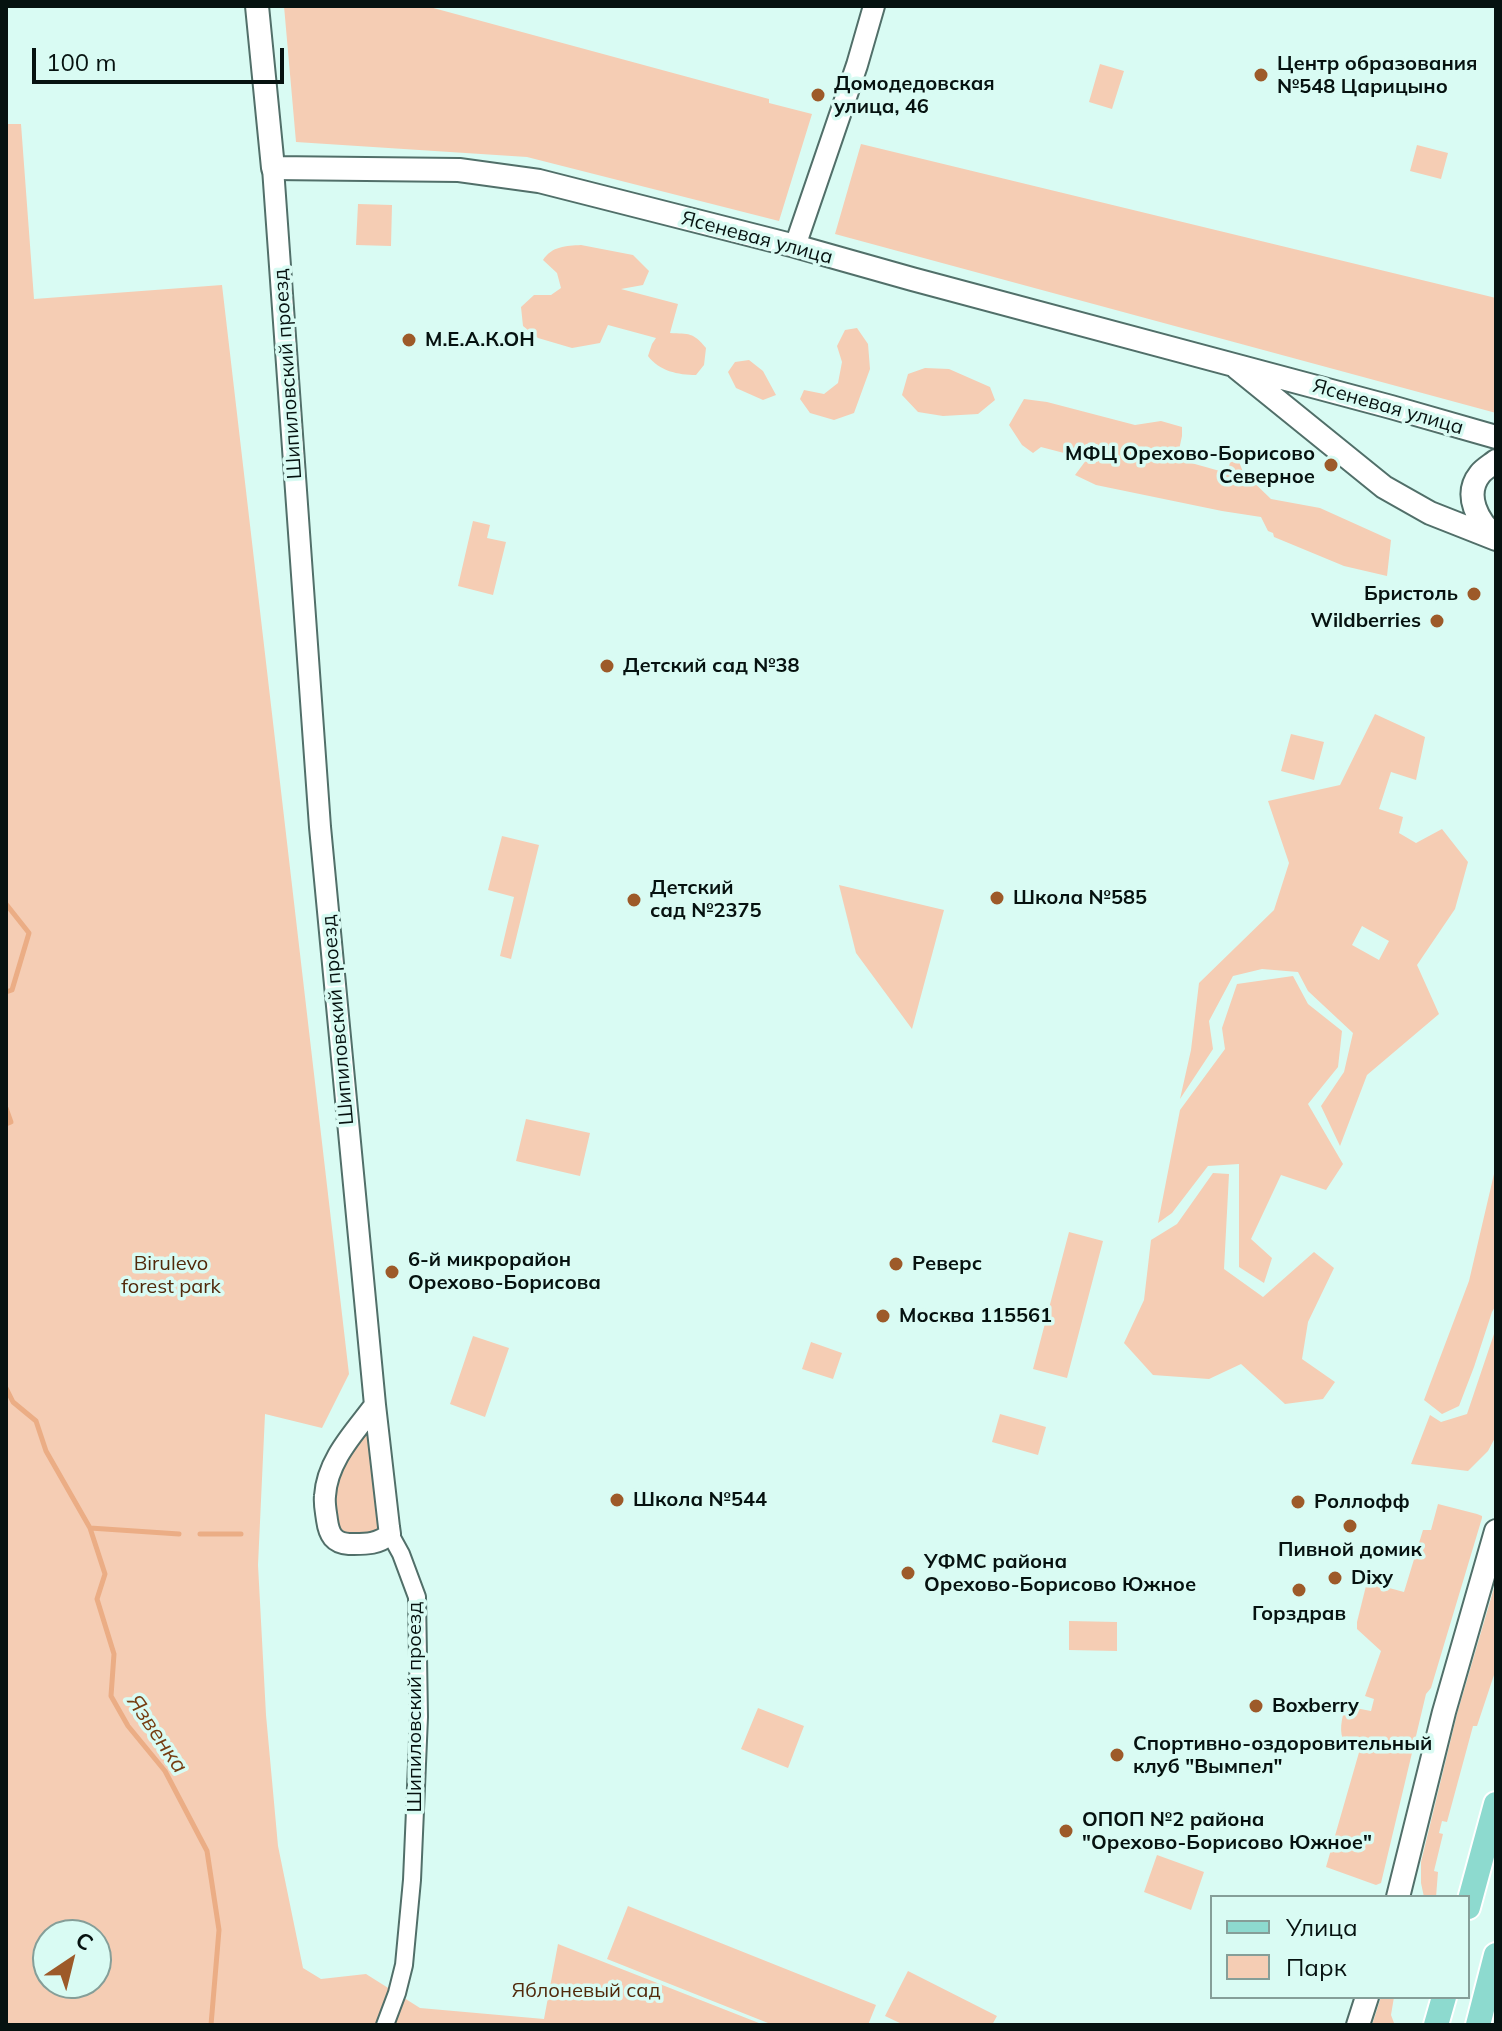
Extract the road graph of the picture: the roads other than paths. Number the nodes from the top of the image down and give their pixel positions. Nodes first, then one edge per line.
1 (257, 6) edge
2 (874, 6) edge
3 (273, 168) junction
4 (795, 246) junction
5 (1233, 365) junction
6 (1496, 437) edge
7 (1496, 461) edge
8 (1496, 538) edge
9 (375, 1405) junction
10 (1496, 1531) edge
11 (390, 1534) junction
12 (1496, 1804) edge
13 (1410, 1851) junction
14 (1399, 1895) edge
15 (1414, 1895) edge
16 (1470, 1900) edge
17 (1496, 1955) edge
18 (1366, 1999) edge
19 (385, 2025) edge
20 (1358, 2025) edge
21 (1478, 2025) edge

1 - 3 main road, Шипиловский проезд
2 - 4 street
3 - 4 main road, Ясеневая улица
3 - 9 street, Шипиловский проезд
4 - 5 main road, Ясеневая улица
5 - 6 main road, Ясеневая улица
5 - 8 main road, Ясеневая улица
7 - 8 main road
9 - 11 street, Шипиловский проезд
9 - 11 street
10 - 13 main road
11 - 19 street, Шипиловский проезд
12 - 16 main road
13 - 14 main road
13 - 15 main road
17 - 21 main road
18 - 20 main road

